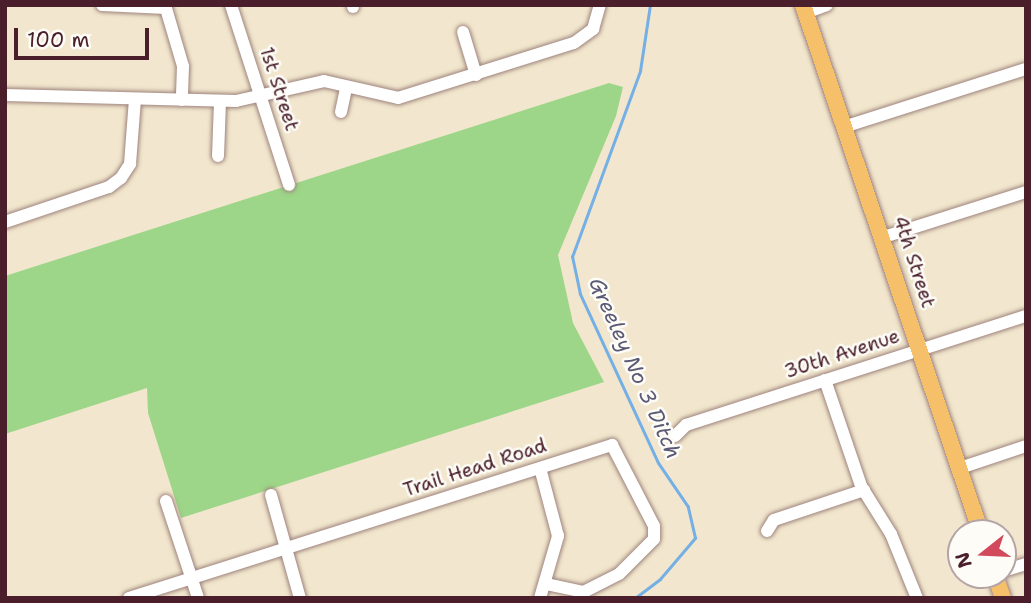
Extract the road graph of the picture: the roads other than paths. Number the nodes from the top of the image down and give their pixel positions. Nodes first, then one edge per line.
1 (102, 5) edge
2 (232, 5) edge
3 (600, 5) edge
4 (827, 5) edge
5 (166, 7) edge
6 (804, 9) edge
7 (463, 32) dead end
8 (1026, 69) edge
9 (476, 75) junction
10 (346, 88) junction
11 (5, 94) edge
12 (261, 96) junction
13 (135, 99) junction
14 (182, 100) junction
15 (220, 101) junction
16 (341, 112) dead end
17 (847, 127) junction
18 (218, 156) dead end
19 (289, 185) dead end
20 (1026, 192) edge
21 (5, 222) edge
22 (884, 237) junction
23 (1026, 316) edge
24 (921, 349) junction
25 (825, 380) junction
26 (675, 436) dead end
27 (1026, 446) edge
28 (540, 468) junction
29 (960, 468) junction
30 (864, 490) junction
31 (271, 495) dead end
32 (166, 501) dead end
33 (976, 519) edge
34 (767, 531) dead end
35 (284, 549) junction
36 (192, 578) junction
37 (547, 584) junction
38 (129, 598) edge
39 (198, 598) edge
40 (300, 598) edge
41 (540, 598) edge
42 (917, 598) edge

1 - 5 street
2 - 12 street, 1st Street
3 - 9 street
4 - 6 street
5 - 14 street
6 - 17 main road, 4th Street
7 - 9 street
8 - 17 street
9 - 10 street
10 - 12 street
10 - 16 street
11 - 13 street
12 - 15 street
12 - 19 street, 1st Street
13 - 14 street
13 - 21 street
14 - 15 street
15 - 18 street
17 - 22 main road, 4th Street
20 - 22 street
22 - 24 main road, 4th Street
23 - 24 street, 30th Avenue
24 - 25 street, 30th Avenue
24 - 29 main road, 4th Street
25 - 26 street, 30th Avenue
25 - 30 street
27 - 29 street
28 - 35 street, Trail Head Road
28 - 37 street
28 - 37 street, Trail Head Road
29 - 33 main road, 4th Street
30 - 34 street
30 - 42 street
31 - 35 street
32 - 36 street
35 - 36 street, Trail Head Road
35 - 40 street
36 - 38 street, Trail Head Road
36 - 39 street
37 - 41 street

